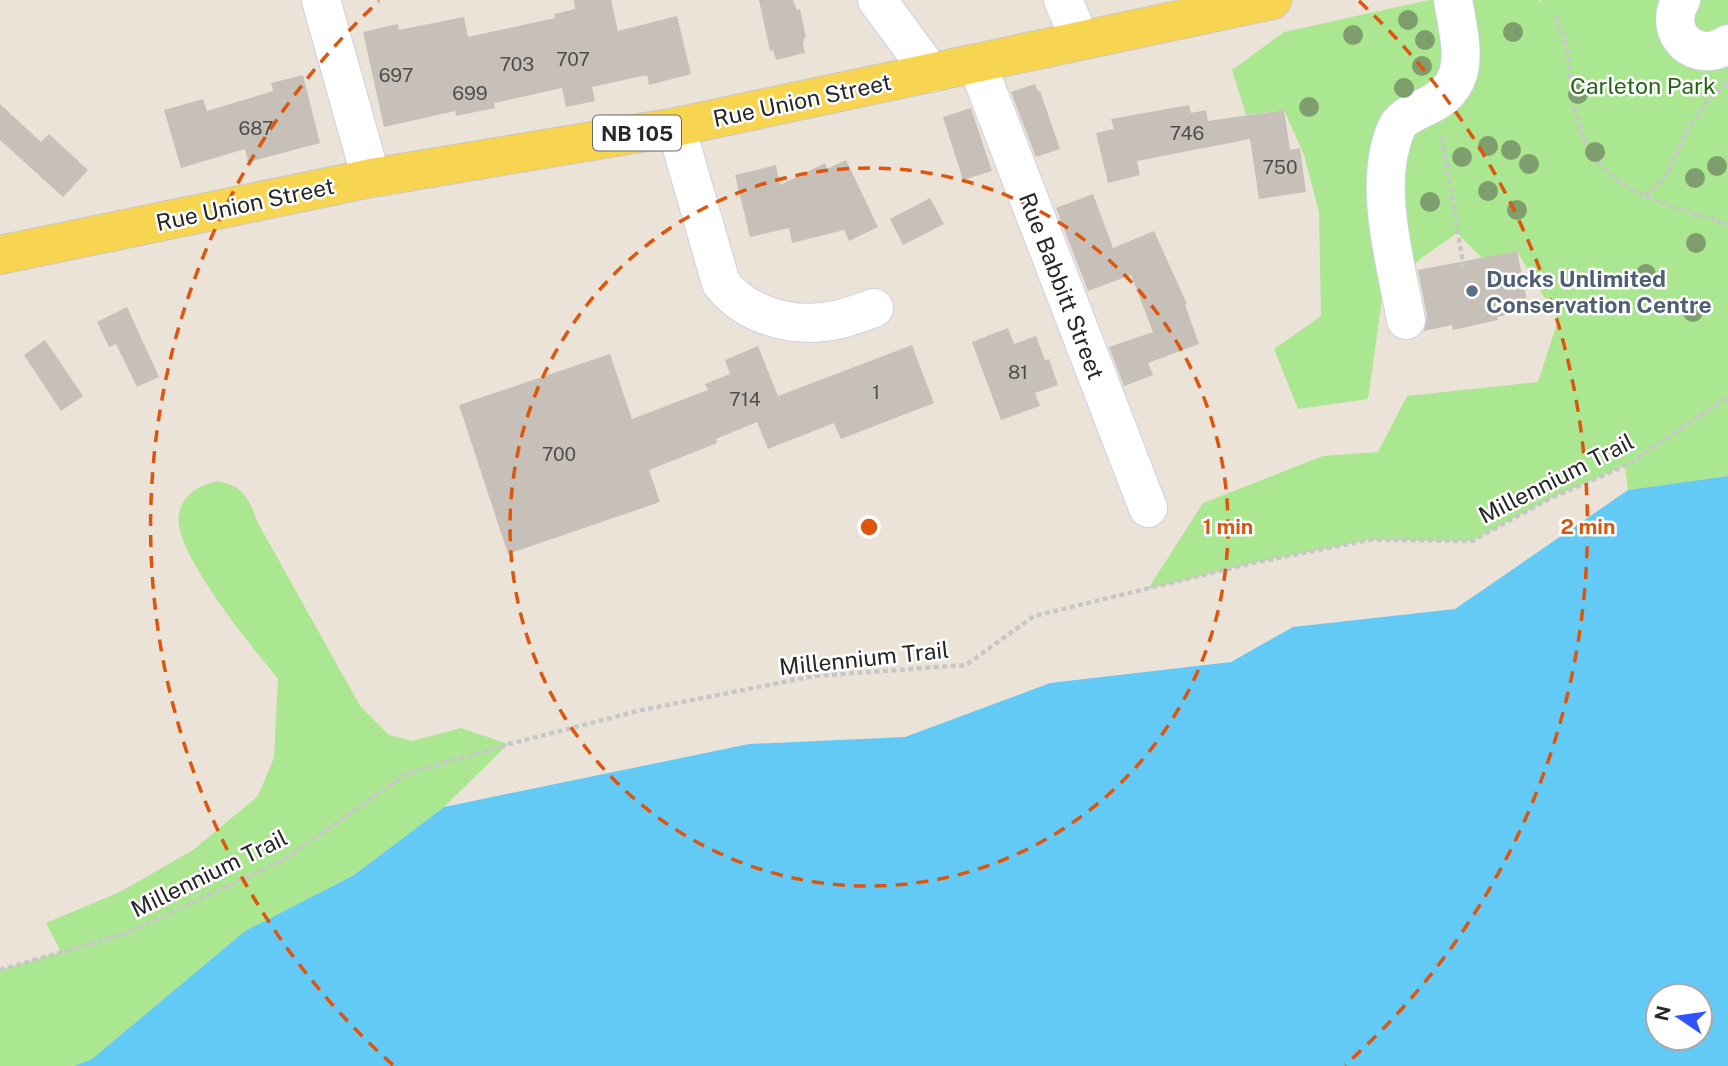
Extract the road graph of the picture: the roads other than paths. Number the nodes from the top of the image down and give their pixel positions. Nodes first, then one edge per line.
1 (321, 0) edge
2 (877, 0) edge
3 (1063, 0) edge
4 (1272, 0) edge
5 (1453, 0) edge
6 (1681, 0) edge
7 (1080, 40) junction
8 (1728, 44) edge
9 (976, 64) junction
10 (931, 73) junction
11 (676, 127) junction
12 (371, 178) junction
13 (0, 255) edge
14 (874, 308) dead end
15 (1406, 320) dead end
16 (1148, 508) dead end

1 - 12 street
2 - 10 street
3 - 7 street
4 - 7 main road, Rue Union Street / NB 105
5 - 15 street
6 - 8 street
7 - 9 main road, Rue Union Street / NB 105
9 - 10 main road, Rue Union Street / NB 105
9 - 16 street, Rue Babbitt Street
10 - 11 main road, Rue Union Street / NB 105
11 - 12 main road, Rue Union Street / NB 105
11 - 14 street
12 - 13 main road, Rue Union Street / NB 105

